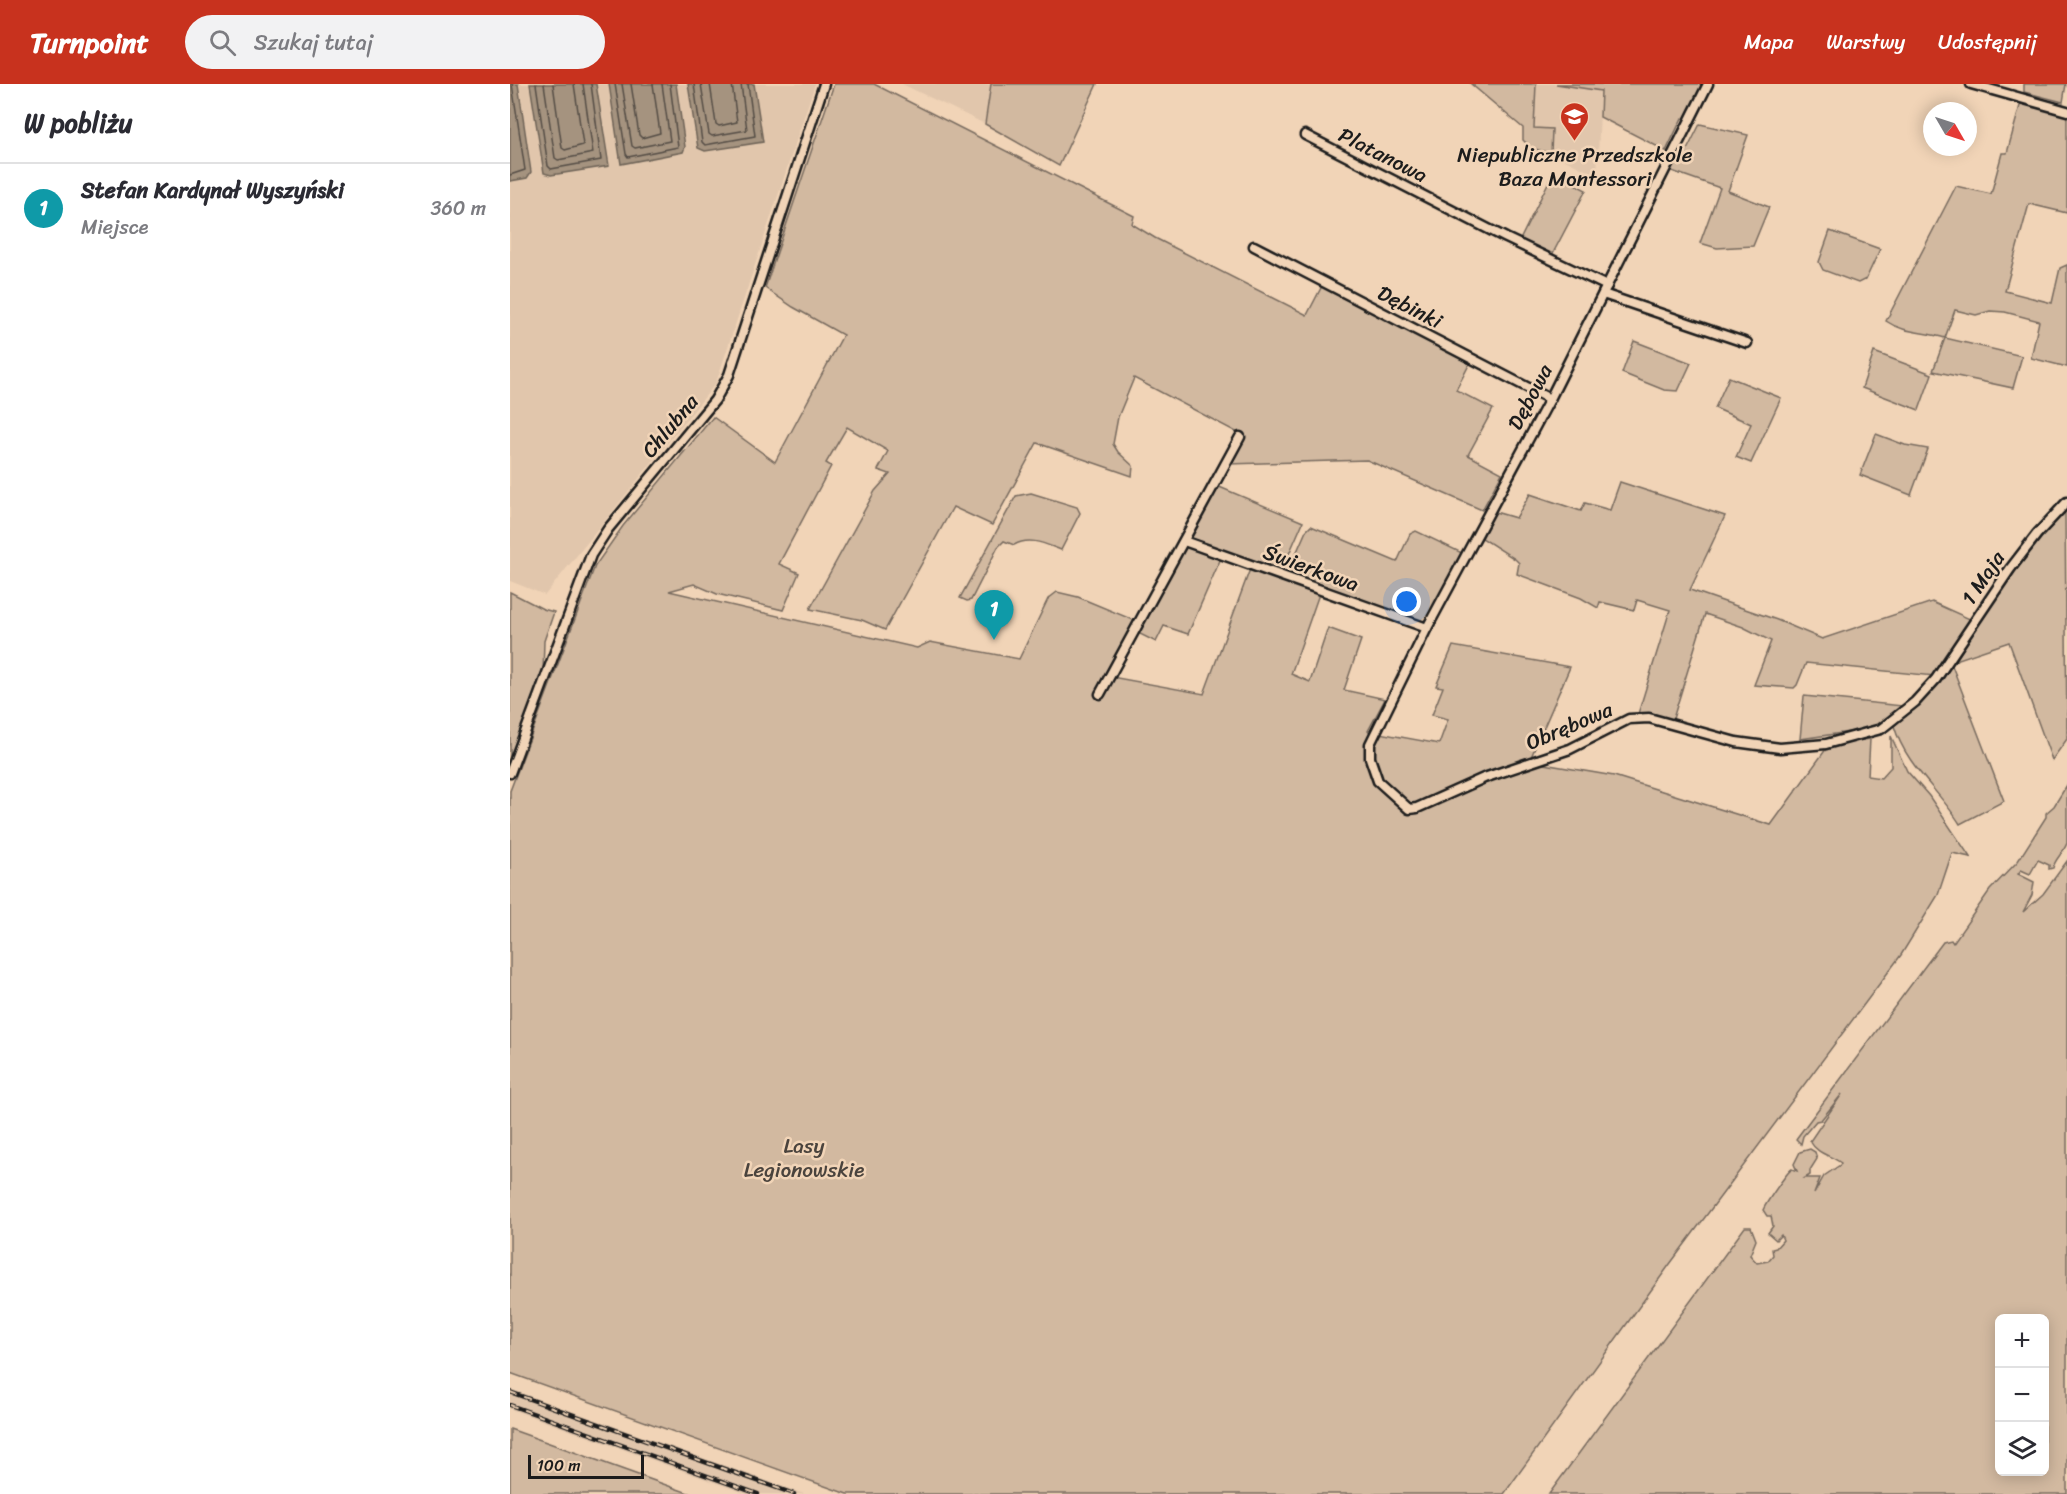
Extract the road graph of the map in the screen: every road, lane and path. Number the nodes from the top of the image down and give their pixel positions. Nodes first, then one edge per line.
1 (824, 84) edge
2 (1708, 84) edge
3 (1971, 84) edge
4 (2067, 111) edge
5 (1305, 135) dead end
6 (1254, 246) dead end
7 (1605, 290) junction
8 (1747, 343) dead end
9 (1550, 399) junction
10 (1240, 437) dead end
11 (2067, 502) edge
12 (1184, 541) junction
13 (1427, 628) junction
14 (1936, 679) joint
15 (1100, 694) dead end
16 (1380, 724) joint
17 (511, 768) edge

1 - 17 street, Chlubna
2 - 7 street, Dębowa
3 - 4 street
5 - 7 street, Platanowa
6 - 9 street, Dębinki
7 - 8 street, Platanowa
7 - 9 street, Dębowa
9 - 13 street, Dębowa
10 - 12 street
11 - 14 street, 1 Maja
12 - 13 street, Świerkowa
12 - 15 street
13 - 16 street, Dębowa
14 - 16 street, Obrębowa

